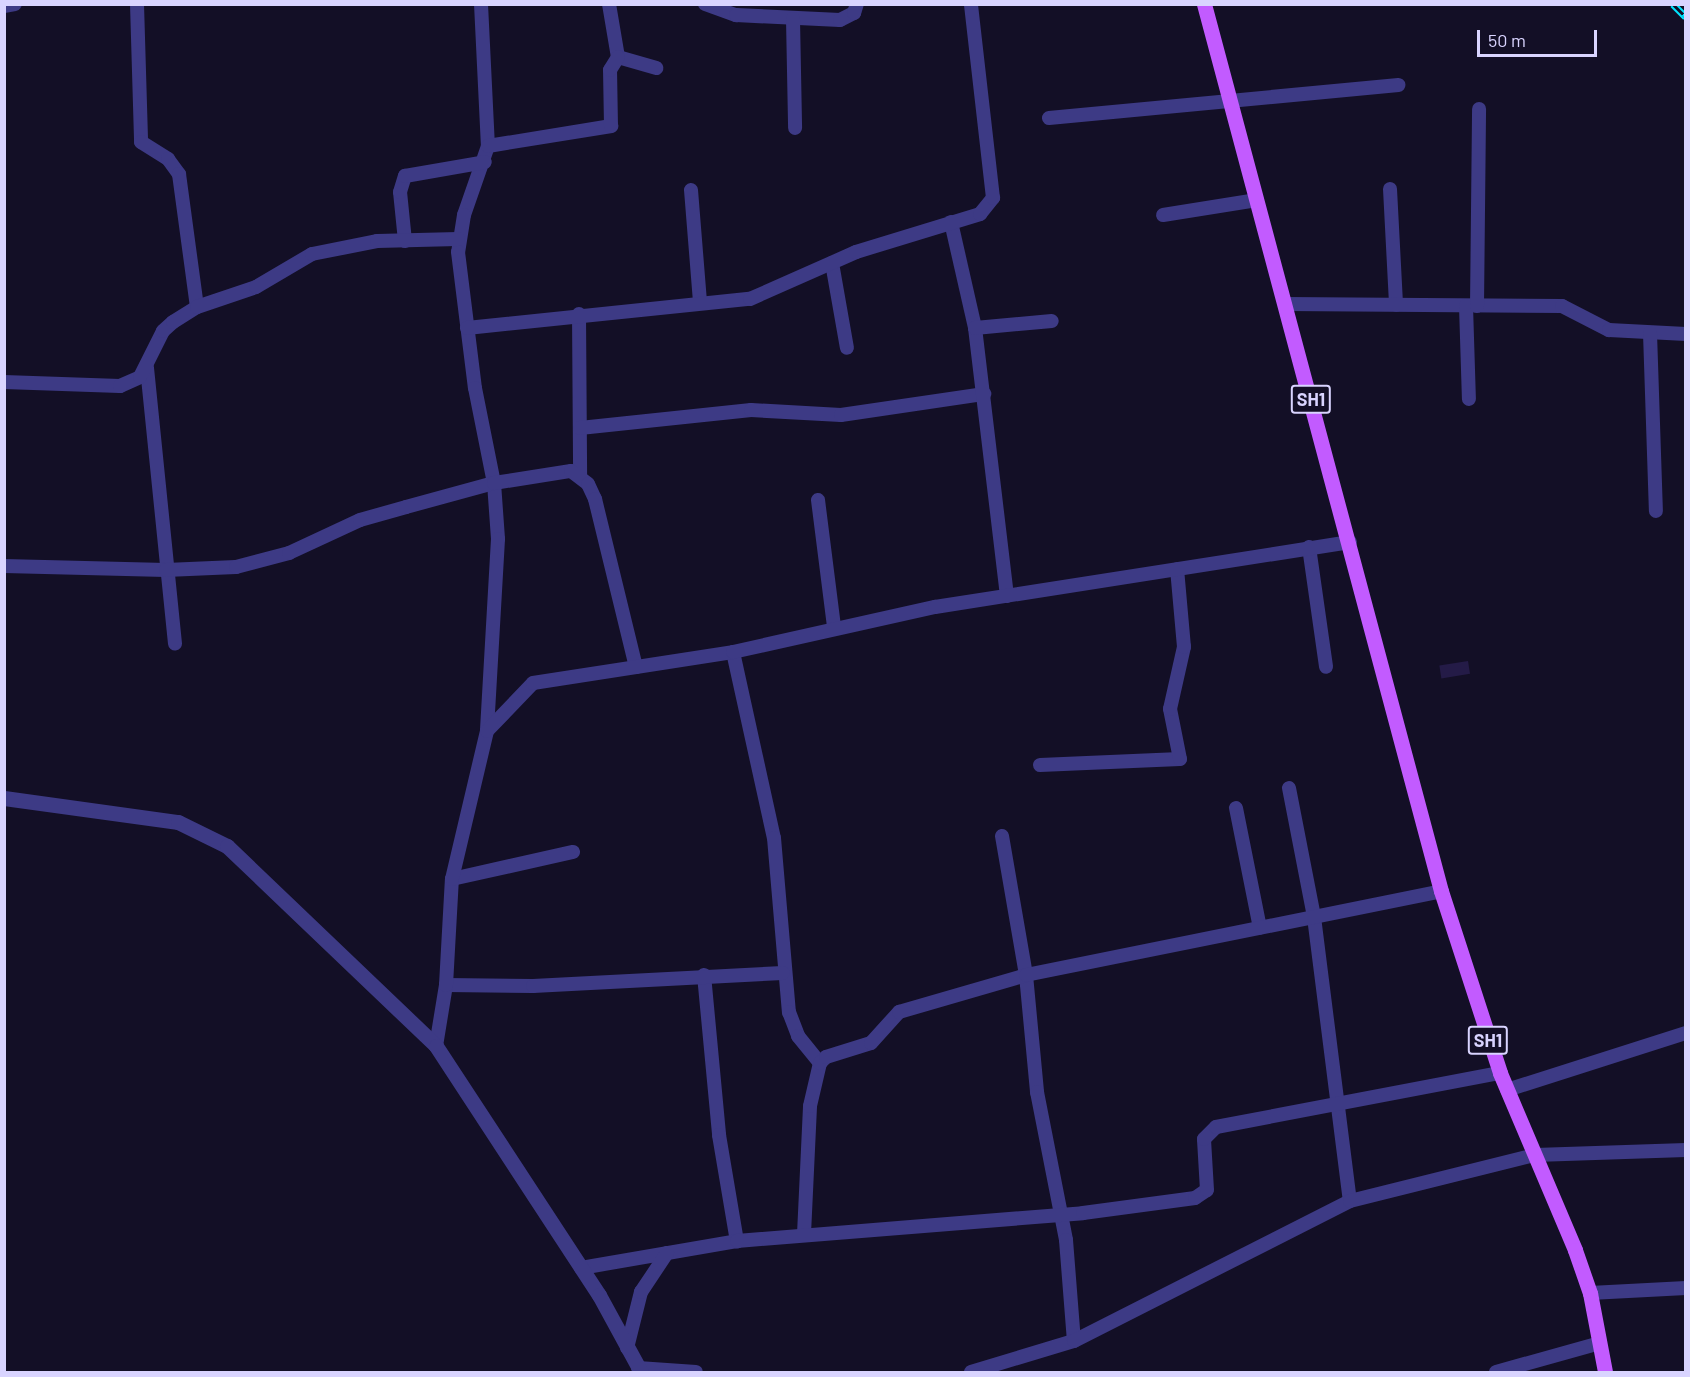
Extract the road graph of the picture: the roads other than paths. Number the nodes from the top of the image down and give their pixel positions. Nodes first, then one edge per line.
1 (15, 4) edge
2 (137, 4) edge
3 (481, 4) edge
4 (609, 4) edge
5 (705, 4) edge
6 (857, 4) edge
7 (971, 4) edge
8 (1204, 4) edge
9 (4, 6) edge
10 (793, 19) junction
11 (618, 57) junction
12 (656, 68) dead end
13 (1398, 85) dead end
14 (1229, 98) junction
15 (1479, 109) dead end
16 (1048, 118) dead end
17 (795, 128) dead end
18 (488, 146) junction
19 (485, 162) junction
20 (691, 189) dead end
21 (1390, 189) dead end
22 (1257, 200) junction
23 (1163, 215) dead end
24 (951, 222) junction
25 (458, 239) junction
26 (405, 241) junction
27 (832, 263) junction
28 (700, 303) junction
29 (1285, 304) junction
30 (1396, 305) junction
31 (1471, 306) junction
32 (197, 307) junction
33 (579, 314) junction
34 (1052, 321) dead end
35 (467, 328) junction
36 (975, 328) junction
37 (1650, 333) junction
38 (1686, 334) edge
39 (847, 348) dead end
40 (147, 368) junction
41 (4, 382) edge
42 (984, 393) junction
43 (1469, 399) dead end
44 (580, 428) junction
45 (580, 475) junction
46 (494, 483) junction
47 (818, 500) dead end
48 (1656, 511) dead end
49 (1350, 543) junction
50 (1309, 547) junction
51 (4, 566) edge
52 (1176, 568) junction
53 (166, 570) junction
54 (1007, 596) junction
55 (834, 627) junction
56 (175, 644) dead end
57 (733, 652) junction
58 (636, 667) junction
59 (1326, 667) dead end
60 (488, 731) junction
61 (1040, 765) dead end
62 (1289, 788) dead end
63 (4, 798) edge
64 (1236, 807) dead end
65 (1002, 836) dead end
66 (573, 852) dead end
67 (453, 879) junction
68 (1441, 891) junction
69 (1314, 917) junction
70 (1260, 928) junction
71 (783, 974) junction
72 (704, 975) junction
73 (1026, 975) junction
74 (446, 985) junction
75 (1686, 1033) edge
76 (436, 1046) junction
77 (820, 1063) junction
78 (1500, 1073) junction
79 (1507, 1090) junction
80 (1336, 1106) junction
81 (1686, 1150) edge
82 (1535, 1155) junction
83 (1350, 1201) junction
84 (1061, 1214) junction
85 (804, 1234) junction
86 (737, 1241) junction
87 (667, 1253) junction
88 (581, 1268) junction
89 (1686, 1288) edge
90 (1590, 1293) junction
91 (1074, 1341) junction
92 (1600, 1343) junction
93 (627, 1348) junction
94 (640, 1370) edge
95 (696, 1372) edge
96 (970, 1372) edge
97 (1496, 1372) edge
98 (1605, 1372) edge

1 - 9 street
2 - 32 street
3 - 18 street
4 - 11 street
5 - 10 street
6 - 10 street
7 - 24 street
8 - 14 main road, SH1
10 - 17 street
11 - 12 street
11 - 18 street
13 - 14 street
14 - 16 street
14 - 22 main road, SH1
15 - 31 street
18 - 19 street
19 - 25 street
19 - 26 street
20 - 28 street
21 - 30 street
22 - 23 street
22 - 29 main road, SH1
24 - 27 street
24 - 36 street
25 - 26 street
25 - 35 street
26 - 32 street
27 - 28 street
27 - 39 street
28 - 33 street
29 - 30 street
29 - 49 main road, SH1
30 - 31 street
31 - 37 street
31 - 43 street
32 - 40 street
33 - 35 street
33 - 44 street
34 - 36 street
35 - 46 street
36 - 42 street
37 - 38 street
37 - 48 street
40 - 41 street
40 - 53 street
42 - 44 street
42 - 54 street
44 - 45 street
45 - 46 street
45 - 58 street
46 - 53 street
46 - 60 street
47 - 55 street
49 - 50 street
49 - 68 main road, SH1
50 - 52 street
50 - 59 street
51 - 53 street
52 - 54 street
52 - 61 street
53 - 56 street
54 - 55 street
55 - 57 street
57 - 58 street
57 - 71 street
58 - 60 street
60 - 67 street
62 - 69 street
63 - 76 street
64 - 70 street
65 - 73 street
66 - 67 street
67 - 74 street
68 - 69 street
68 - 78 main road, SH1
69 - 70 street
69 - 80 street
70 - 73 street
71 - 72 street
71 - 77 street
72 - 74 street
72 - 86 street
73 - 77 street
73 - 84 street
74 - 76 street
75 - 79 street
76 - 88 street
77 - 85 street
78 - 79 main road, SH1
78 - 80 street
79 - 82 main road, SH1
80 - 83 street
80 - 84 street
81 - 82 street
82 - 83 street
82 - 90 main road, SH1
83 - 91 street
84 - 85 street
84 - 91 street
85 - 86 street
86 - 87 street
87 - 88 street
87 - 93 street
88 - 93 street
89 - 90 street
90 - 92 main road, SH1
91 - 96 street
92 - 97 street
92 - 98 main road, SH1
93 - 94 street
94 - 95 street

